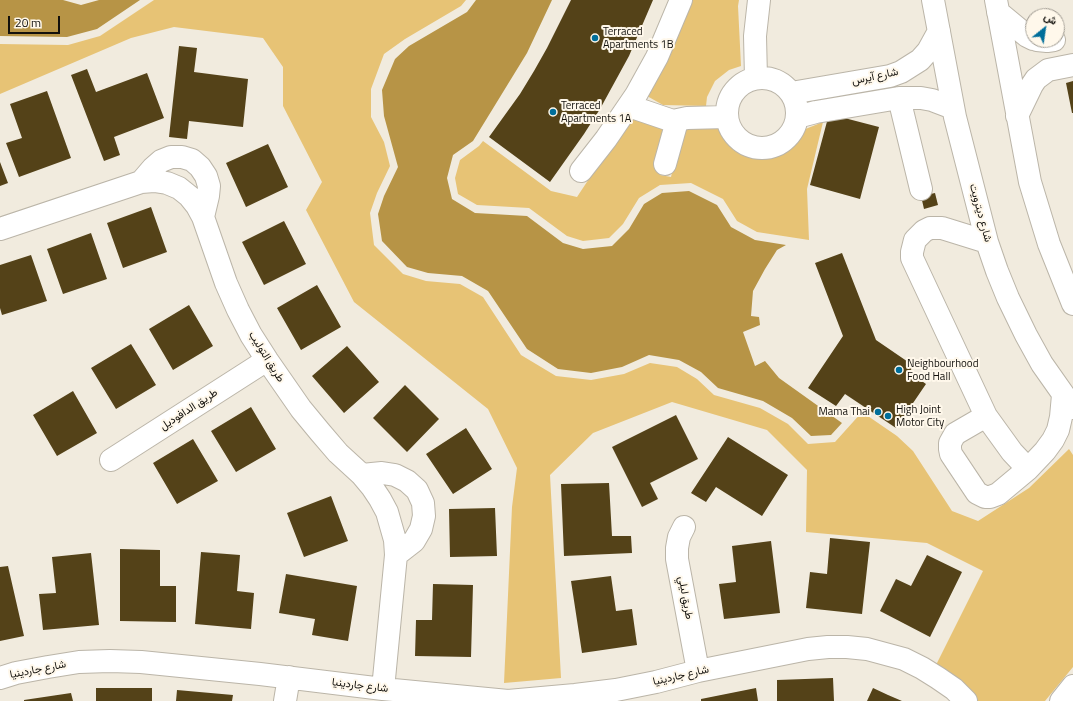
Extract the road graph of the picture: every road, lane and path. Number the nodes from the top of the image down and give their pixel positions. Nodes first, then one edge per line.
1 (681, 0) edge
2 (759, 0) edge
3 (933, 0) edge
4 (997, 6) edge
5 (939, 31) junction
6 (1025, 34) edge
7 (1073, 65) edge
8 (756, 78) junction
9 (791, 93) junction
10 (899, 98) junction
11 (632, 100) junction
12 (953, 108) junction
13 (1017, 116) junction
14 (726, 117) junction
15 (797, 117) junction
16 (682, 120) junction
17 (665, 164) dead end
18 (581, 172) dead end
19 (141, 182) junction
20 (921, 189) dead end
21 (203, 217) junction
22 (0, 230) edge
23 (987, 242) junction
24 (1073, 304) edge
25 (267, 360) junction
26 (1068, 401) edge
27 (986, 416) junction
28 (111, 460) dead end
29 (1028, 469) junction
30 (362, 475) junction
31 (684, 527) dead end
32 (396, 555) junction
33 (698, 671) junction
34 (0, 678) edge
35 (289, 678) junction
36 (1073, 686) edge
37 (383, 689) junction
38 (285, 701) edge
39 (508, 701) edge
40 (966, 701) edge
41 (1061, 701) edge

1 - 11 street
2 - 8 street
3 - 5 street, شارع ديترويت
4 - 6 street
4 - 13 street
5 - 9 street, شارع آيرس
5 - 12 street, شارع ديترويت
7 - 13 street
8 - 9 street
8 - 14 street
9 - 15 street
10 - 12 street
10 - 15 street
10 - 20 street
11 - 16 street
11 - 18 street
12 - 23 street, شارع ديترويت
13 - 24 street
14 - 15 street
14 - 16 street
16 - 17 street
19 - 21 street, طريق التوليب
19 - 21 street, طريق التوليب
19 - 22 street, طريق التوليب
21 - 25 street, طريق التوليب
23 - 26 street, شارع ديترويت
23 - 27 street
25 - 28 street, طريق الدافوديل
25 - 30 street, طريق التوليب
26 - 29 street
27 - 29 street
27 - 29 street
30 - 32 street, طريق التوليب
30 - 32 street
31 - 33 street, طريق ليلي
32 - 37 street, طريق التوليب
33 - 39 street, شارع جاردينيا
33 - 40 street, شارع جاردينيا
34 - 35 street, شارع جاردينيا
35 - 37 street, شارع جاردينيا
35 - 38 street
36 - 41 street
37 - 39 street, شارع جاردينيا

